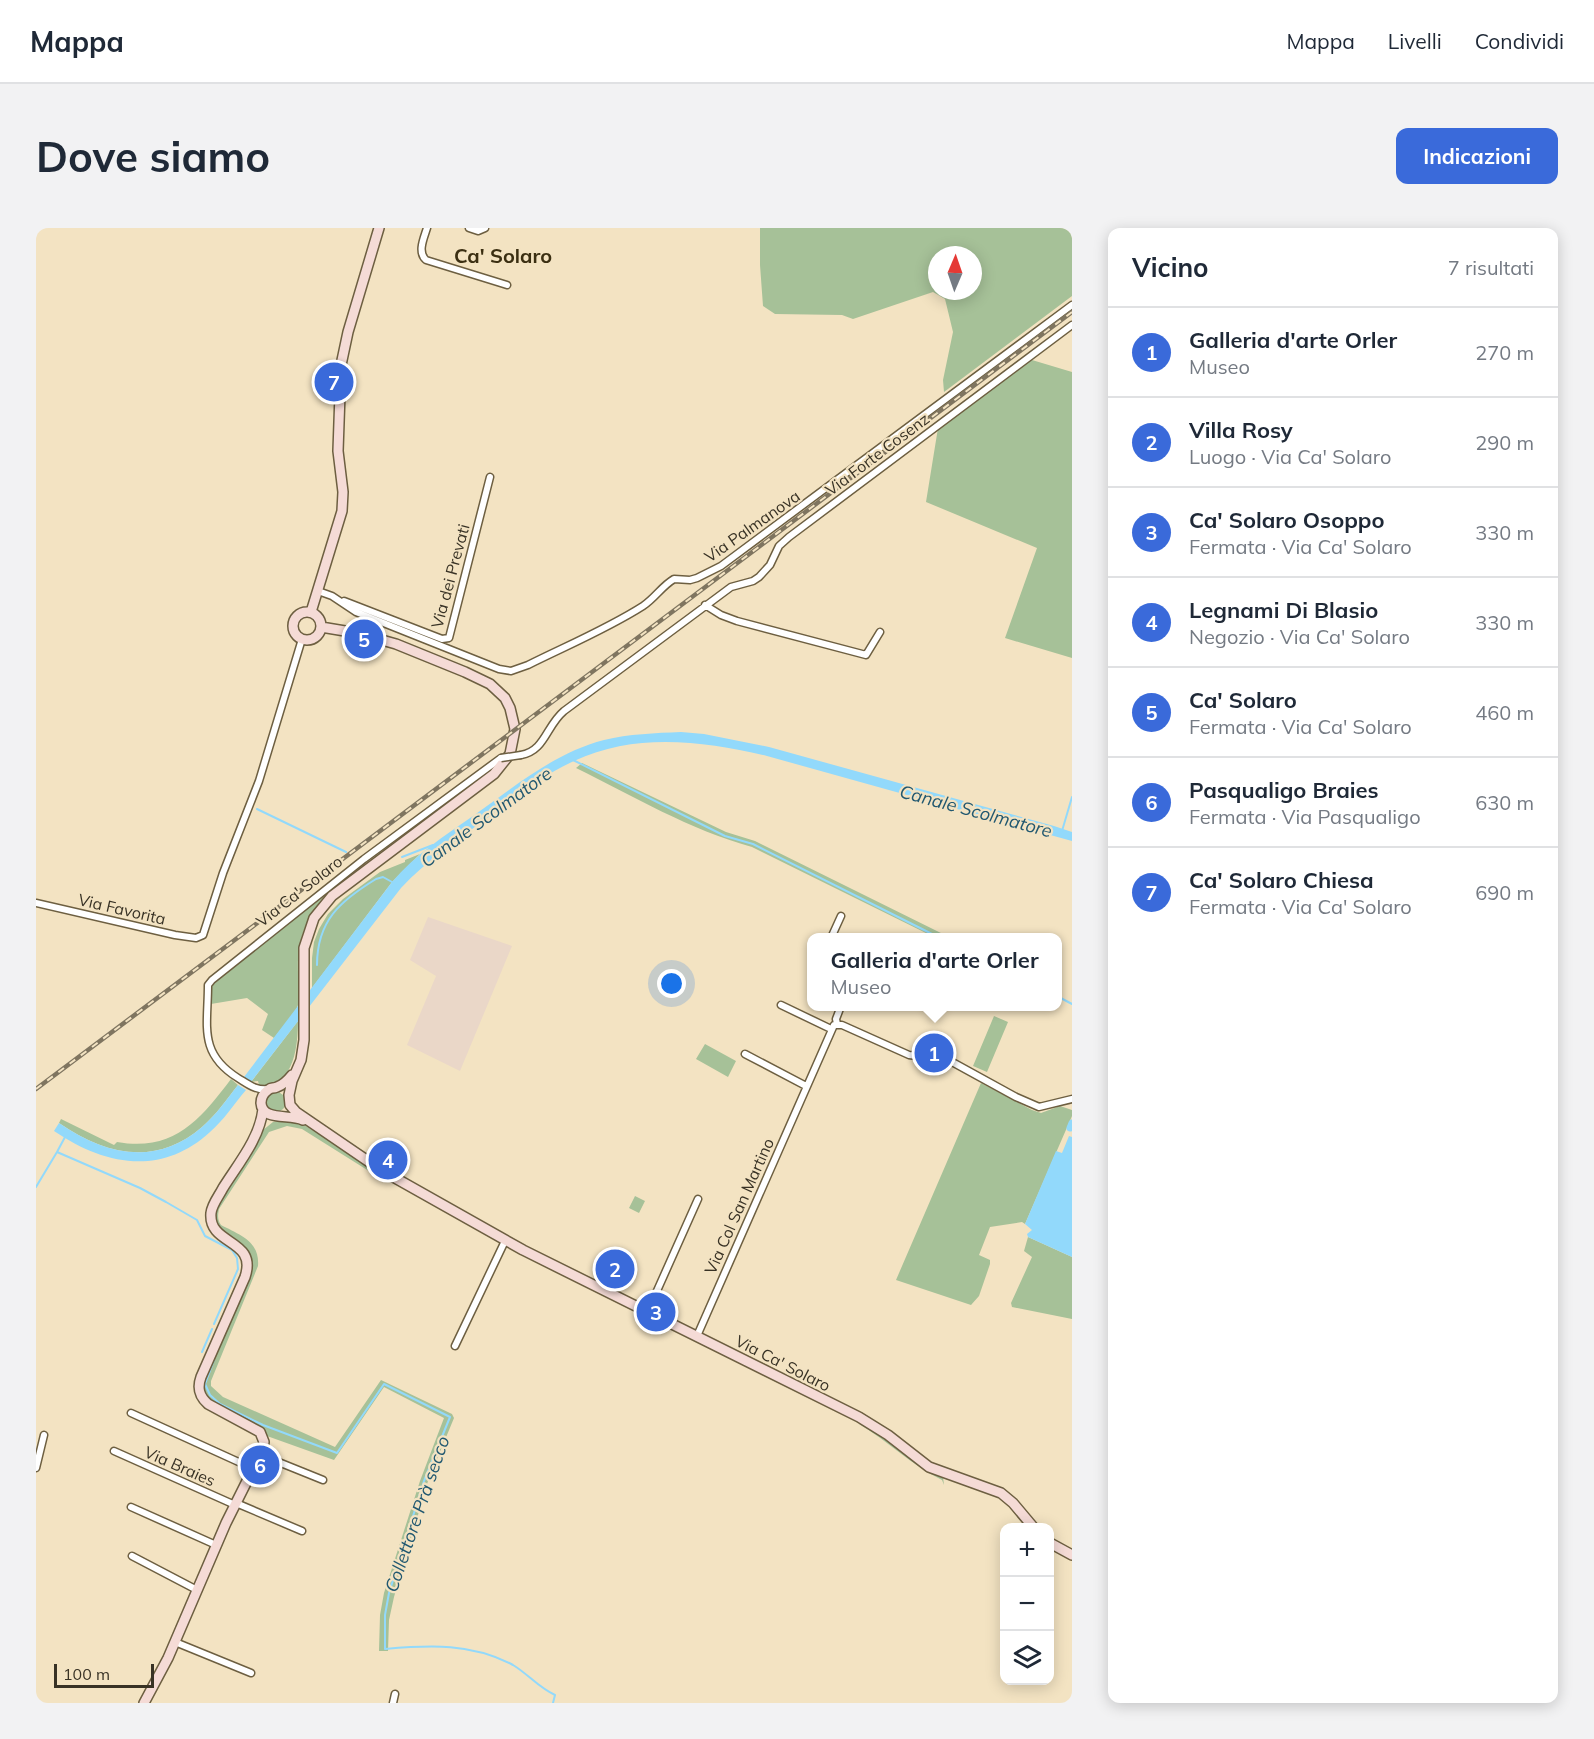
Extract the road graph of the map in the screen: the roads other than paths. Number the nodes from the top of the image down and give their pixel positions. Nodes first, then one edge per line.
1 (379, 228) edge
2 (427, 228) edge
3 (469, 228) edge
4 (486, 228) edge
5 (507, 285) dead end
6 (1072, 305) edge
7 (1072, 325) edge
8 (490, 477) dead end
9 (318, 591) junction
10 (339, 601) junction
11 (705, 606) junction
12 (311, 612) junction
13 (321, 627) junction
14 (879, 632) dead end
15 (302, 639) junction
16 (36, 903) edge
17 (841, 916) dead end
18 (833, 933) edge
19 (780, 1005) dead end
20 (840, 1011) edge
21 (837, 1024) junction
22 (831, 1029) junction
23 (745, 1054) dead end
24 (295, 1072) junction
25 (249, 1085) junction
26 (806, 1086) junction
27 (273, 1088) junction
28 (1072, 1099) edge
29 (289, 1100) junction
30 (262, 1107) junction
31 (278, 1116) junction
32 (308, 1122) junction
33 (258, 1131) junction
34 (698, 1199) dead end
35 (505, 1241) junction
36 (648, 1311) junction
37 (697, 1336) junction
38 (455, 1346) dead end
39 (131, 1413) dead end
40 (44, 1435) dead end
41 (114, 1451) dead end
42 (261, 1455) junction
43 (36, 1468) edge
44 (254, 1469) junction
45 (323, 1480) dead end
46 (236, 1504) junction
47 (131, 1507) dead end
48 (1030, 1523) edge
49 (302, 1532) dead end
50 (216, 1545) junction
51 (1054, 1545) edge
52 (1072, 1555) edge
53 (132, 1556) dead end
54 (197, 1590) junction
55 (175, 1642) junction
56 (251, 1673) dead end
57 (395, 1694) dead end
58 (144, 1703) edge
59 (393, 1703) edge

1 - 9 street
2 - 5 street
3 - 4 street
6 - 10 street, Via Palmanova
7 - 11 street, Via Forte Cosenz
8 - 10 street, Via dei Prevati
9 - 10 street, Via Palmanova
9 - 12 street
11 - 14 street
11 - 25 street, Via Ca' Solaro, bridge
12 - 13 street
12 - 15 street
13 - 15 street
13 - 24 street, Via Ca' Solaro
15 - 16 street, Via Favorita
17 - 18 street
19 - 22 street
20 - 21 street
21 - 22 street, Via Col San Martino
21 - 28 street
22 - 26 street, Via Col San Martino
23 - 26 street
24 - 27 street
24 - 29 street, Via Ca' Solaro
25 - 27 street, Via Ca' Solaro
25 - 30 street, Via Ca' Solaro
26 - 37 street, Via Col San Martino
27 - 29 street, Via Ca' Solaro
27 - 30 street
29 - 31 street, Via Ca' Solaro
29 - 32 street, Via Ca' Solaro
30 - 31 street, Via Ca' Solaro
30 - 33 street
31 - 32 street, Via Ca' Solaro
31 - 33 street
32 - 35 street, Via Ca' Solaro
33 - 42 street
34 - 36 street
35 - 36 street, Via Ca' Solaro
35 - 38 street
36 - 37 street, Via Ca' Solaro
37 - 48 street, Via Ca' Solaro
39 - 44 street
40 - 43 street
41 - 46 street, Via Braies
42 - 44 street
42 - 45 street
44 - 46 street
46 - 49 street, Via Braies
46 - 50 street
47 - 50 street
50 - 54 street
51 - 52 street
53 - 54 street
54 - 55 street
55 - 56 street
55 - 58 street
57 - 59 street

